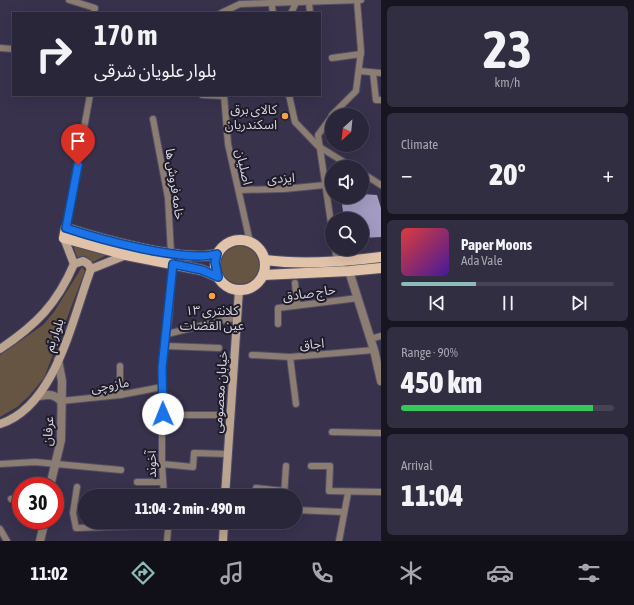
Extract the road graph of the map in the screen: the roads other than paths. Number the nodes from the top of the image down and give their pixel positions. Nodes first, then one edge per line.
1 (69, 0) edge
2 (96, 0) edge
3 (345, 0) edge
4 (357, 0) edge
5 (361, 0) edge
6 (318, 1) edge
7 (271, 2) edge
8 (296, 3) junction
9 (309, 3) junction
10 (94, 10) edge
11 (221, 12) edge
12 (273, 12) edge
13 (292, 12) edge
14 (310, 12) edge
15 (0, 48) edge
16 (12, 49) edge
17 (361, 54) junction
18 (332, 58) dead end
19 (359, 71) junction
20 (373, 72) junction
21 (381, 73) edge
22 (90, 96) edge
23 (224, 96) edge
24 (289, 96) edge
25 (381, 100) edge
26 (339, 108) edge
27 (153, 119) dead end
28 (325, 125) edge
29 (318, 146) junction
30 (341, 160) edge
31 (369, 177) edge
32 (325, 185) joint
33 (381, 185) edge
34 (239, 190) junction
35 (66, 228) junction
36 (64, 238) junction
37 (250, 242) junction
38 (171, 253) junction
39 (217, 254) junction
40 (126, 255) junction
41 (336, 256) edge
42 (381, 257) edge
43 (265, 260) junction
44 (337, 261) junction
45 (74, 264) junction
46 (173, 264) junction
47 (381, 268) edge
48 (91, 269) junction
49 (350, 271) junction
50 (263, 275) junction
51 (218, 277) junction
52 (294, 283) dead end
53 (239, 290) junction
54 (358, 298) junction
55 (297, 305) junction
56 (236, 316) junction
57 (278, 324) dead end
58 (167, 334) junction
59 (381, 336) edge
60 (370, 339) junction
61 (166, 346) junction
62 (219, 348) dead end
63 (0, 349) edge
64 (374, 350) junction
65 (252, 355) dead end
66 (290, 357) junction
67 (58, 360) junction
68 (120, 366) dead end
69 (381, 381) edge
70 (162, 387) junction
71 (120, 395) junction
72 (39, 396) junction
73 (61, 401) junction
74 (296, 404) dead end
75 (163, 414) junction
76 (230, 414) junction
77 (0, 424) edge
78 (332, 432) dead end
79 (381, 433) edge
80 (228, 454) junction
81 (0, 464) edge
82 (56, 464) junction
83 (162, 464) junction
84 (286, 466) dead end
85 (311, 466) dead end
86 (121, 470) dead end
87 (52, 477) edge
88 (137, 482) dead end
89 (162, 482) junction
90 (77, 487) dead end
91 (256, 488) dead end
92 (163, 489) edge
93 (226, 489) edge
94 (262, 489) edge
95 (284, 489) edge
96 (381, 492) edge
97 (348, 493) junction
98 (302, 510) edge
99 (343, 512) junction
100 (78, 528) edge
101 (0, 529) edge
102 (43, 529) edge
103 (168, 529) edge
104 (224, 529) edge
105 (7, 541) edge
106 (40, 541) edge
107 (167, 541) edge
108 (223, 541) edge
109 (339, 541) edge

1 - 10 street
2 - 10 street
3 - 4 street
3 - 6 street
4 - 5 street
4 - 17 street
6 - 9 street
7 - 8 street
7 - 11 street
7 - 12 street
8 - 9 street
8 - 13 street
9 - 14 street
15 - 16 street
17 - 18 street
17 - 19 street
19 - 20 street
19 - 26 street
20 - 21 street
20 - 25 street
22 - 35 street
23 - 34 street, اصلیان
24 - 29 street
27 - 38 street, خامه فروش ها
28 - 29 street
29 - 30 street
29 - 32 street
31 - 33 street
32 - 34 street, ایزدی
34 - 37 street, اصلیان
35 - 36 main road
35 - 38 main road
36 - 40 main road
36 - 45 main road
37 - 39 main road
37 - 43 main road
38 - 39 main road
39 - 51 main road
40 - 46 main road
40 - 48 main road
41 - 44 street
42 - 44 main road
43 - 44 main road
43 - 50 main road
45 - 48 main road
45 - 63 main road, بلوار بَم
46 - 51 main road
46 - 58 street, آخوند
47 - 49 main road
48 - 67 main road, بلوار بَم
49 - 50 main road
49 - 54 street
50 - 53 main road
51 - 53 main road
52 - 55 street
53 - 56 main road, خیابان معصومی
54 - 55 street, حاج صادق
54 - 60 street
55 - 57 street, حاج صادق
56 - 58 street
56 - 76 main road, خیابان معصومی
58 - 61 street, آخوند
59 - 60 street
60 - 64 street
61 - 62 street
61 - 70 street, آخوند
64 - 66 street, اجاق
64 - 69 street
65 - 66 street, اجاق
66 - 74 street
67 - 72 main road, بلوار بَم
67 - 73 street
68 - 71 street
70 - 71 street, مازوچی
70 - 75 street, آخوند
71 - 73 street, مازوچی
72 - 73 street, عرفان
72 - 77 main road, بلوار بَم
73 - 82 street, عرفان
75 - 76 street
75 - 83 street, آخوند
76 - 80 main road, خیابان معصومی
78 - 79 street
80 - 83 street
80 - 93 main road, خیابان معصومی
81 - 82 street
82 - 86 street
82 - 87 street, عرفان
83 - 89 street, آخوند
84 - 95 street
85 - 97 street
88 - 89 street
89 - 92 street, آخوند
90 - 100 street
91 - 94 street
96 - 97 street
97 - 99 street
98 - 99 street
99 - 109 street
101 - 105 street
102 - 106 street
103 - 107 street
104 - 108 main road

